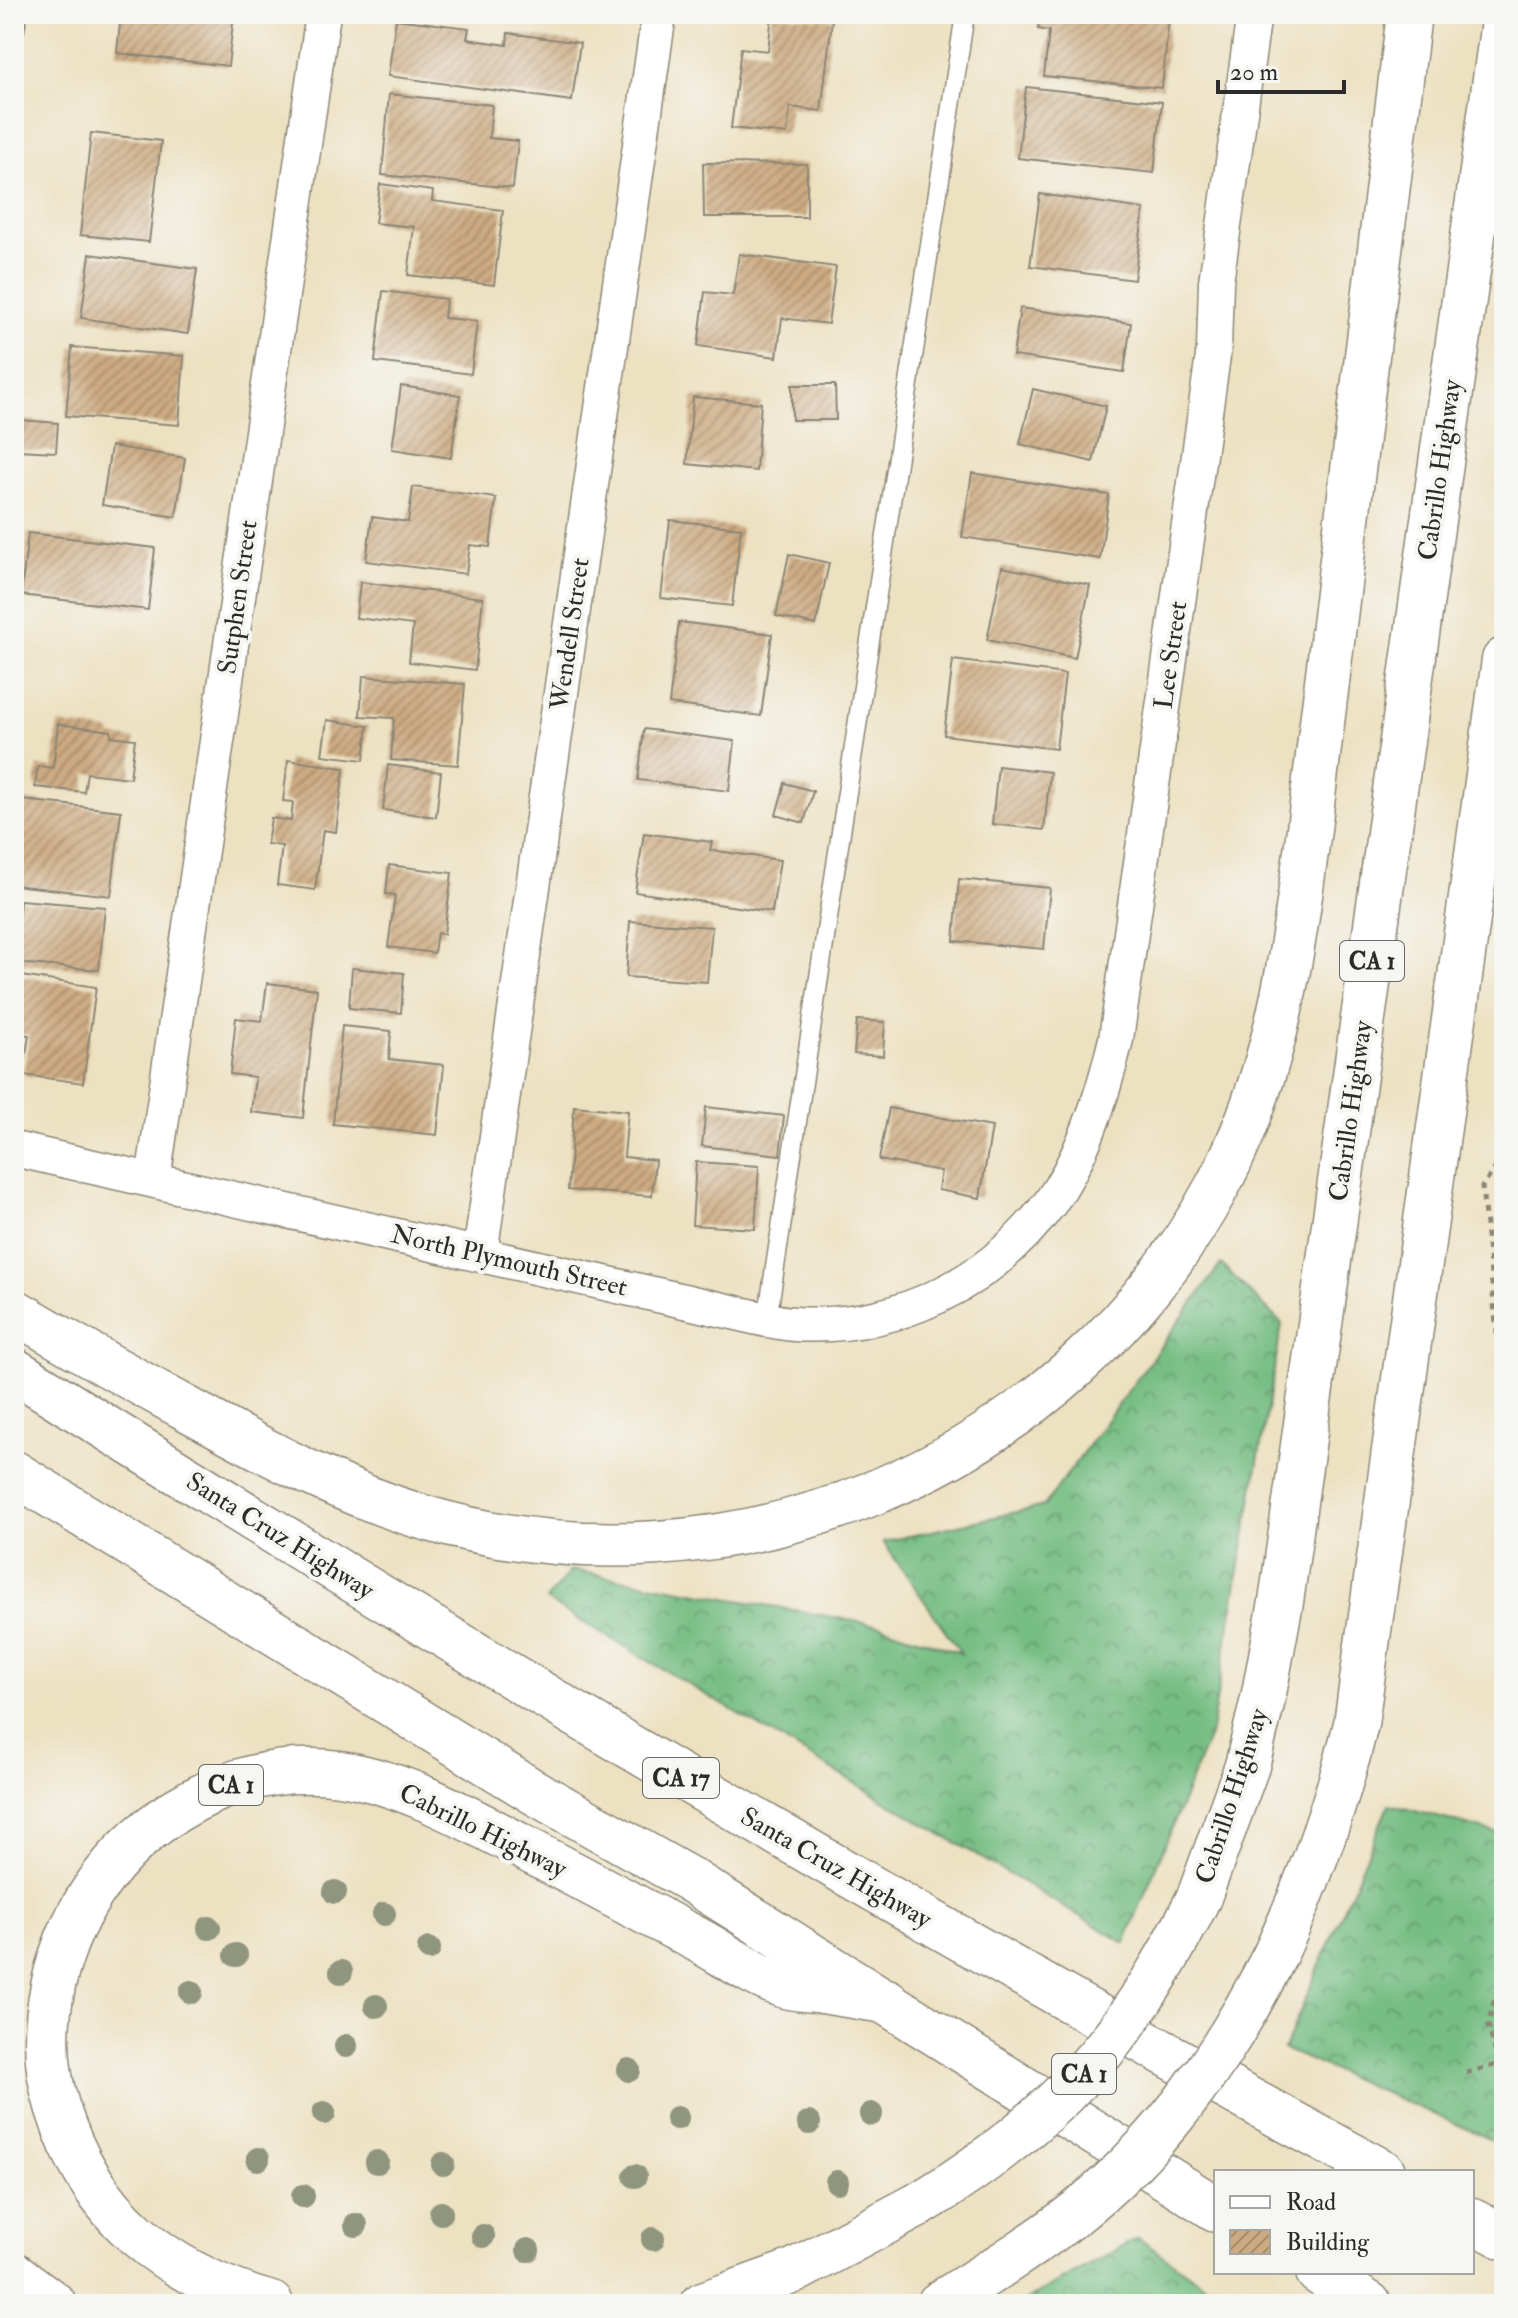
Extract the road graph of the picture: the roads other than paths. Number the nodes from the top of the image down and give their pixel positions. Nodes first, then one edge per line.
1 (323, 14) edge
2 (659, 14) edge
3 (965, 14) edge
4 (1254, 14) edge
5 (1409, 14) edge
6 (1504, 15) edge
7 (1504, 660) edge
8 (14, 1149) edge
9 (153, 1180) junction
10 (480, 1254) junction
11 (995, 1262) joint
12 (14, 1311) edge
13 (767, 1320) junction
14 (14, 1370) edge
15 (14, 1473) edge
16 (887, 2001) junction
17 (1377, 2168) edge
18 (1214, 2208) edge
19 (1474, 2210) edge
20 (1474, 2221) edge
21 (1504, 2223) edge
22 (1504, 2237) edge
23 (14, 2274) edge
24 (1321, 2274) edge
25 (54, 2304) edge
26 (271, 2304) edge
27 (703, 2304) edge
28 (939, 2304) edge
29 (1369, 2304) edge

1 - 9 street, Sutphen Street
2 - 10 street, Wendell Street
3 - 13 lane
4 - 11 street, Lee Street
5 - 12 highway
6 - 27 highway, Cabrillo Highway / CA 1, bridge
7 - 28 highway, bridge
8 - 9 street, North Plymouth Street
9 - 10 street, North Plymouth Street
10 - 13 street, North Plymouth Street
11 - 13 street, North Plymouth Street
14 - 17 highway, Santa Cruz Highway / CA 17
15 - 16 highway
16 - 18 highway, Cabrillo Highway / CA 1
16 - 26 highway, Cabrillo Highway / CA 1
19 - 21 highway
20 - 22 highway
23 - 25 highway
24 - 29 highway

